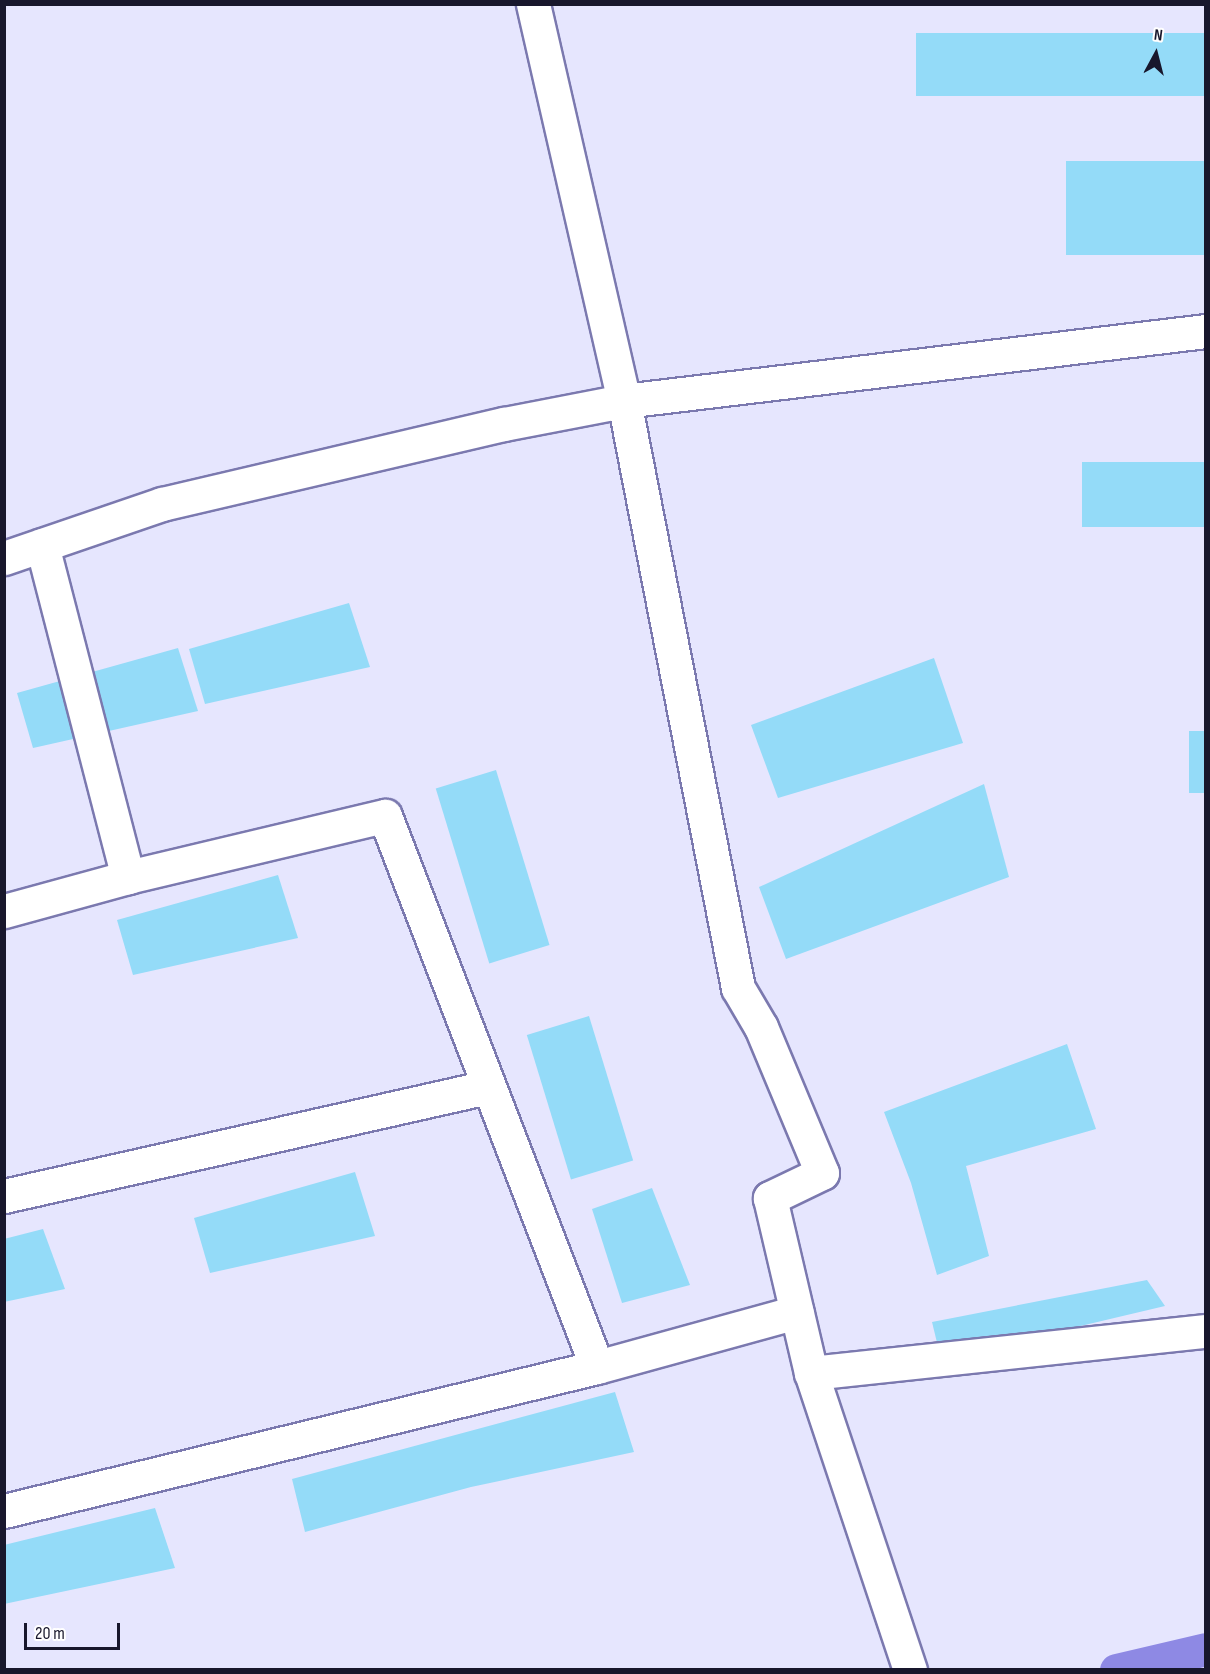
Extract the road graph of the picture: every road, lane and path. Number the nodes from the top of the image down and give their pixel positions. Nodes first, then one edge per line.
1 (533, 4) edge
2 (1206, 331) edge
3 (624, 401) junction
4 (42, 545) junction
5 (4, 558) edge
6 (128, 877) junction
7 (4, 911) edge
8 (489, 1087) junction
9 (4, 1196) edge
10 (796, 1311) junction
11 (1206, 1331) edge
12 (597, 1367) junction
13 (811, 1373) junction
14 (4, 1511) edge
15 (908, 1658) edge

1 - 3 street
2 - 3 street
3 - 4 street
3 - 10 street
4 - 5 street
4 - 6 street
6 - 7 street
6 - 8 street
8 - 9 street
8 - 12 street
10 - 12 street
10 - 13 street
11 - 13 street
12 - 14 street
13 - 15 street

